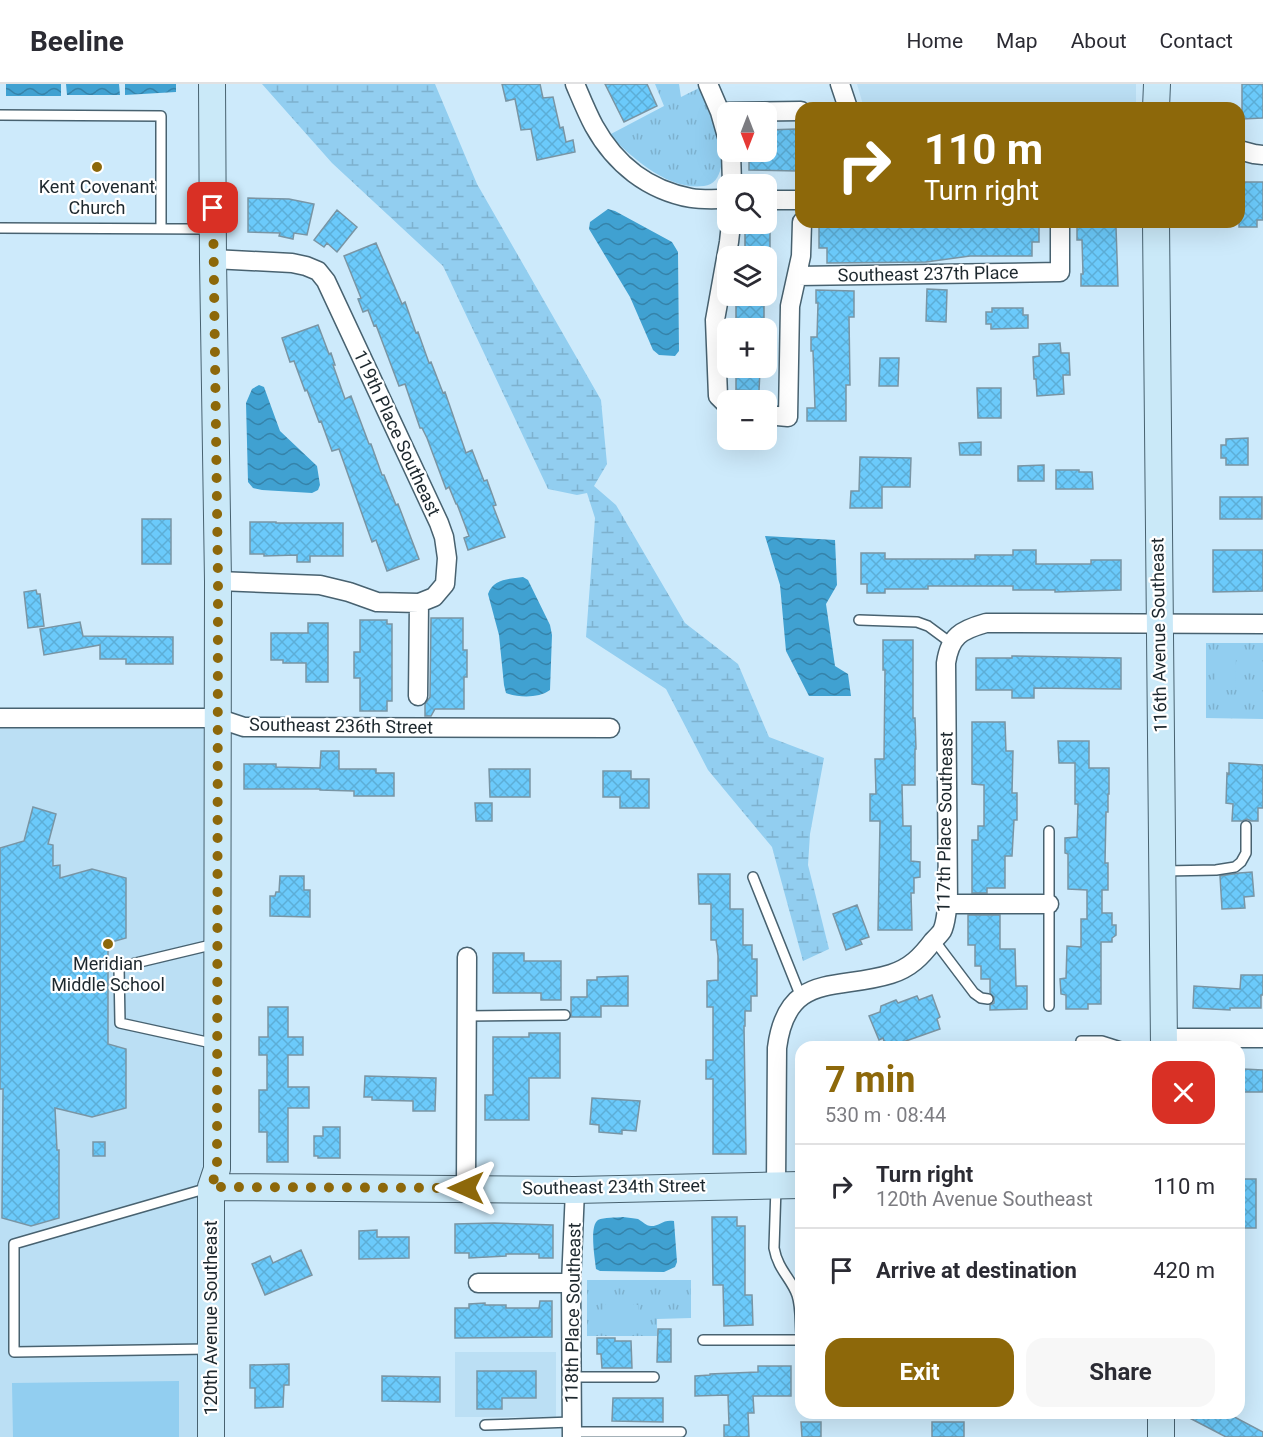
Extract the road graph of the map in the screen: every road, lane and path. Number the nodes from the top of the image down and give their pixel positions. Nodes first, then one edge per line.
1 (212, 84) edge
2 (575, 84) edge
3 (708, 84) edge
4 (840, 84) edge
5 (1157, 84) edge
6 (846, 102) edge
7 (1156, 102) edge
8 (717, 105) edge
9 (777, 111) edge
10 (795, 111) edge
11 (0, 115) edge
12 (1245, 152) edge
13 (1263, 154) edge
14 (717, 199) edge
15 (777, 200) edge
16 (795, 200) edge
17 (0, 228) edge
18 (802, 228) edge
19 (1060, 228) edge
20 (1156, 228) edge
21 (161, 229) junction
22 (213, 229) junction
23 (730, 234) edge
24 (213, 259) junction
25 (797, 276) junction
26 (718, 390) edge
27 (777, 416) edge
28 (218, 581) junction
29 (419, 603) junction
30 (859, 620) dead end
31 (1159, 623) junction
32 (1263, 624) edge
33 (951, 643) junction
34 (418, 696) dead end
35 (0, 718) edge
36 (217, 718) junction
37 (610, 728) dead end
38 (1246, 826) dead end
39 (1049, 831) dead end
40 (1162, 871) junction
41 (753, 877) dead end
42 (948, 904) junction
43 (1049, 904) junction
44 (934, 940) junction
45 (218, 944) junction
46 (467, 957) dead end
47 (801, 997) junction
48 (988, 999) dead end
49 (1049, 1006) dead end
50 (565, 1015) dead end
51 (467, 1016) junction
52 (1263, 1038) edge
53 (1081, 1041) edge
54 (1102, 1041) edge
55 (1164, 1041) edge
56 (1189, 1041) edge
57 (218, 1044) junction
58 (776, 1185) junction
59 (795, 1185) edge
60 (211, 1187) junction
61 (466, 1188) junction
62 (575, 1190) junction
63 (571, 1282) junction
64 (478, 1283) dead end
65 (795, 1290) edge
66 (703, 1340) dead end
67 (795, 1340) edge
68 (210, 1349) junction
69 (572, 1377) junction
70 (654, 1377) dead end
71 (1161, 1419) edge
72 (485, 1425) dead end
73 (572, 1430) edge
74 (681, 1432) dead end
75 (211, 1437) edge
76 (1161, 1437) edge

1 - 22 street, 120th Avenue Southeast
2 - 14 street
3 - 8 street
4 - 6 street
5 - 7 street
9 - 10 street
11 - 21 lane
12 - 13 street
15 - 16 street
17 - 21 lane
18 - 25 street
19 - 25 street, Southeast 237th Place
20 - 31 street, 116th Avenue Southeast
21 - 22 lane
22 - 24 street, 120th Avenue Southeast
23 - 26 street
24 - 28 street, 120th Avenue Southeast
24 - 29 street, 119th Place Southeast
25 - 27 street
28 - 29 street
28 - 36 street, 120th Avenue Southeast
29 - 34 street
30 - 33 lane
31 - 32 street
31 - 33 street
31 - 40 street, 116th Avenue Southeast
33 - 42 street, 117th Place Southeast
35 - 36 street, Southeast 236th Street
36 - 37 street, Southeast 236th Street
36 - 45 street, 120th Avenue Southeast
38 - 40 lane
39 - 43 lane
40 - 55 street, 116th Avenue Southeast
41 - 47 lane
42 - 43 street
42 - 44 street, 117th Place Southeast
43 - 49 lane
44 - 47 street, 117th Place Southeast
44 - 48 lane
45 - 57 street, 120th Avenue Southeast
45 - 57 lane
46 - 51 street
47 - 58 street
50 - 51 lane
51 - 61 street
52 - 56 street
53 - 54 lane
57 - 60 street, 120th Avenue Southeast
58 - 59 street, Southeast 234th Street
58 - 62 street, Southeast 234th Street
58 - 65 lane
60 - 61 street, Southeast 234th Street
60 - 68 street, 120th Avenue Southeast
60 - 68 lane
61 - 62 street, Southeast 234th Street
62 - 63 street, 118th Place Southeast
63 - 64 street
63 - 69 street, 118th Place Southeast
66 - 67 lane
68 - 75 street, 120th Avenue Southeast
69 - 70 lane
69 - 73 street, 118th Place Southeast
71 - 76 street
72 - 73 lane
73 - 74 lane

